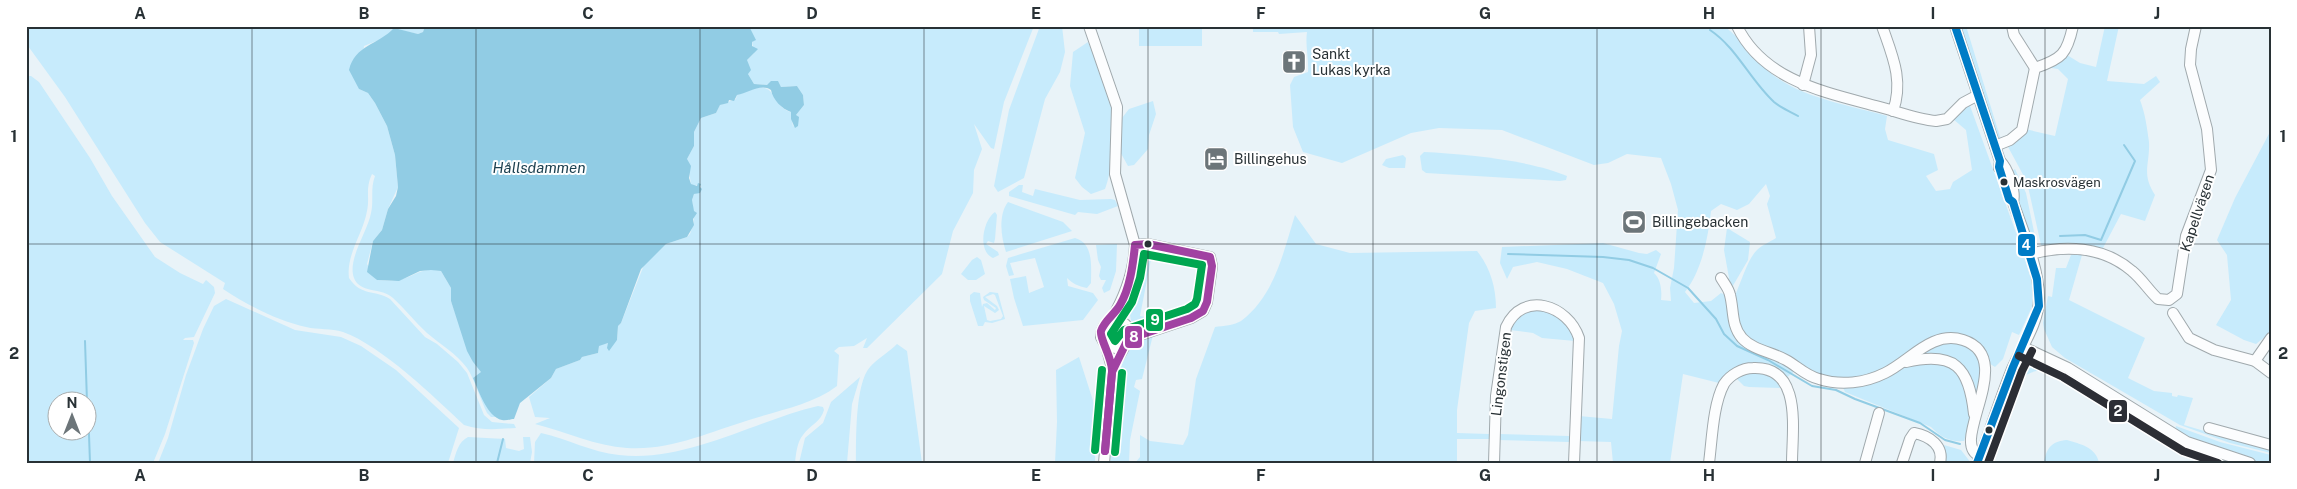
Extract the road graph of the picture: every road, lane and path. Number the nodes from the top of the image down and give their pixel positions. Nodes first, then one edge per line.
1 (1089, 26) edge
2 (1737, 26) edge
3 (1809, 26) edge
4 (1882, 26) edge
5 (1955, 26) edge
6 (2012, 26) edge
7 (2073, 26) edge
8 (2196, 26) edge
9 (2036, 68) junction
10 (1803, 85) junction
11 (1978, 95) junction
12 (1894, 111) junction
13 (1995, 146) junction
14 (1135, 245) junction
15 (2030, 254) junction
16 (1721, 278) dead end
17 (1122, 302) junction
18 (2173, 312) dead end
19 (1111, 320) junction
20 (1125, 324) junction
21 (2271, 338) edge
22 (1127, 341) junction
23 (1106, 346) junction
24 (2023, 348) junction
25 (2255, 361) junction
26 (1903, 363) junction
27 (1112, 368) junction
28 (2271, 373) edge
29 (1879, 413) dead end
30 (1974, 420) junction
31 (2209, 428) dead end
32 (2271, 445) edge
33 (1979, 460) edge
34 (1104, 463) edge
35 (1494, 463) edge
36 (1574, 463) edge
37 (1709, 463) edge
38 (1792, 463) edge
39 (1864, 463) edge
40 (1902, 463) edge
41 (1940, 463) edge
42 (2250, 463) edge

1 - 14 street
2 - 10 street
3 - 10 street
4 - 12 street
5 - 11 street
6 - 9 street
7 - 9 street
8 - 15 street, Kapellvägen
9 - 13 street
10 - 12 street
11 - 12 street
11 - 13 street
13 - 15 street
14 - 17 street
14 - 22 street
15 - 24 street
16 - 26 street
17 - 19 street
17 - 20 street
18 - 25 street
19 - 20 street
19 - 23 street
20 - 22 street
21 - 25 street
22 - 23 street
22 - 27 street
23 - 27 street
24 - 33 street
24 - 42 street
25 - 28 street
26 - 30 street
26 - 30 street
27 - 34 street
29 - 39 street
30 - 33 street
31 - 32 street
35 - 36 street, Lingonstigen
37 - 38 street
40 - 41 street

